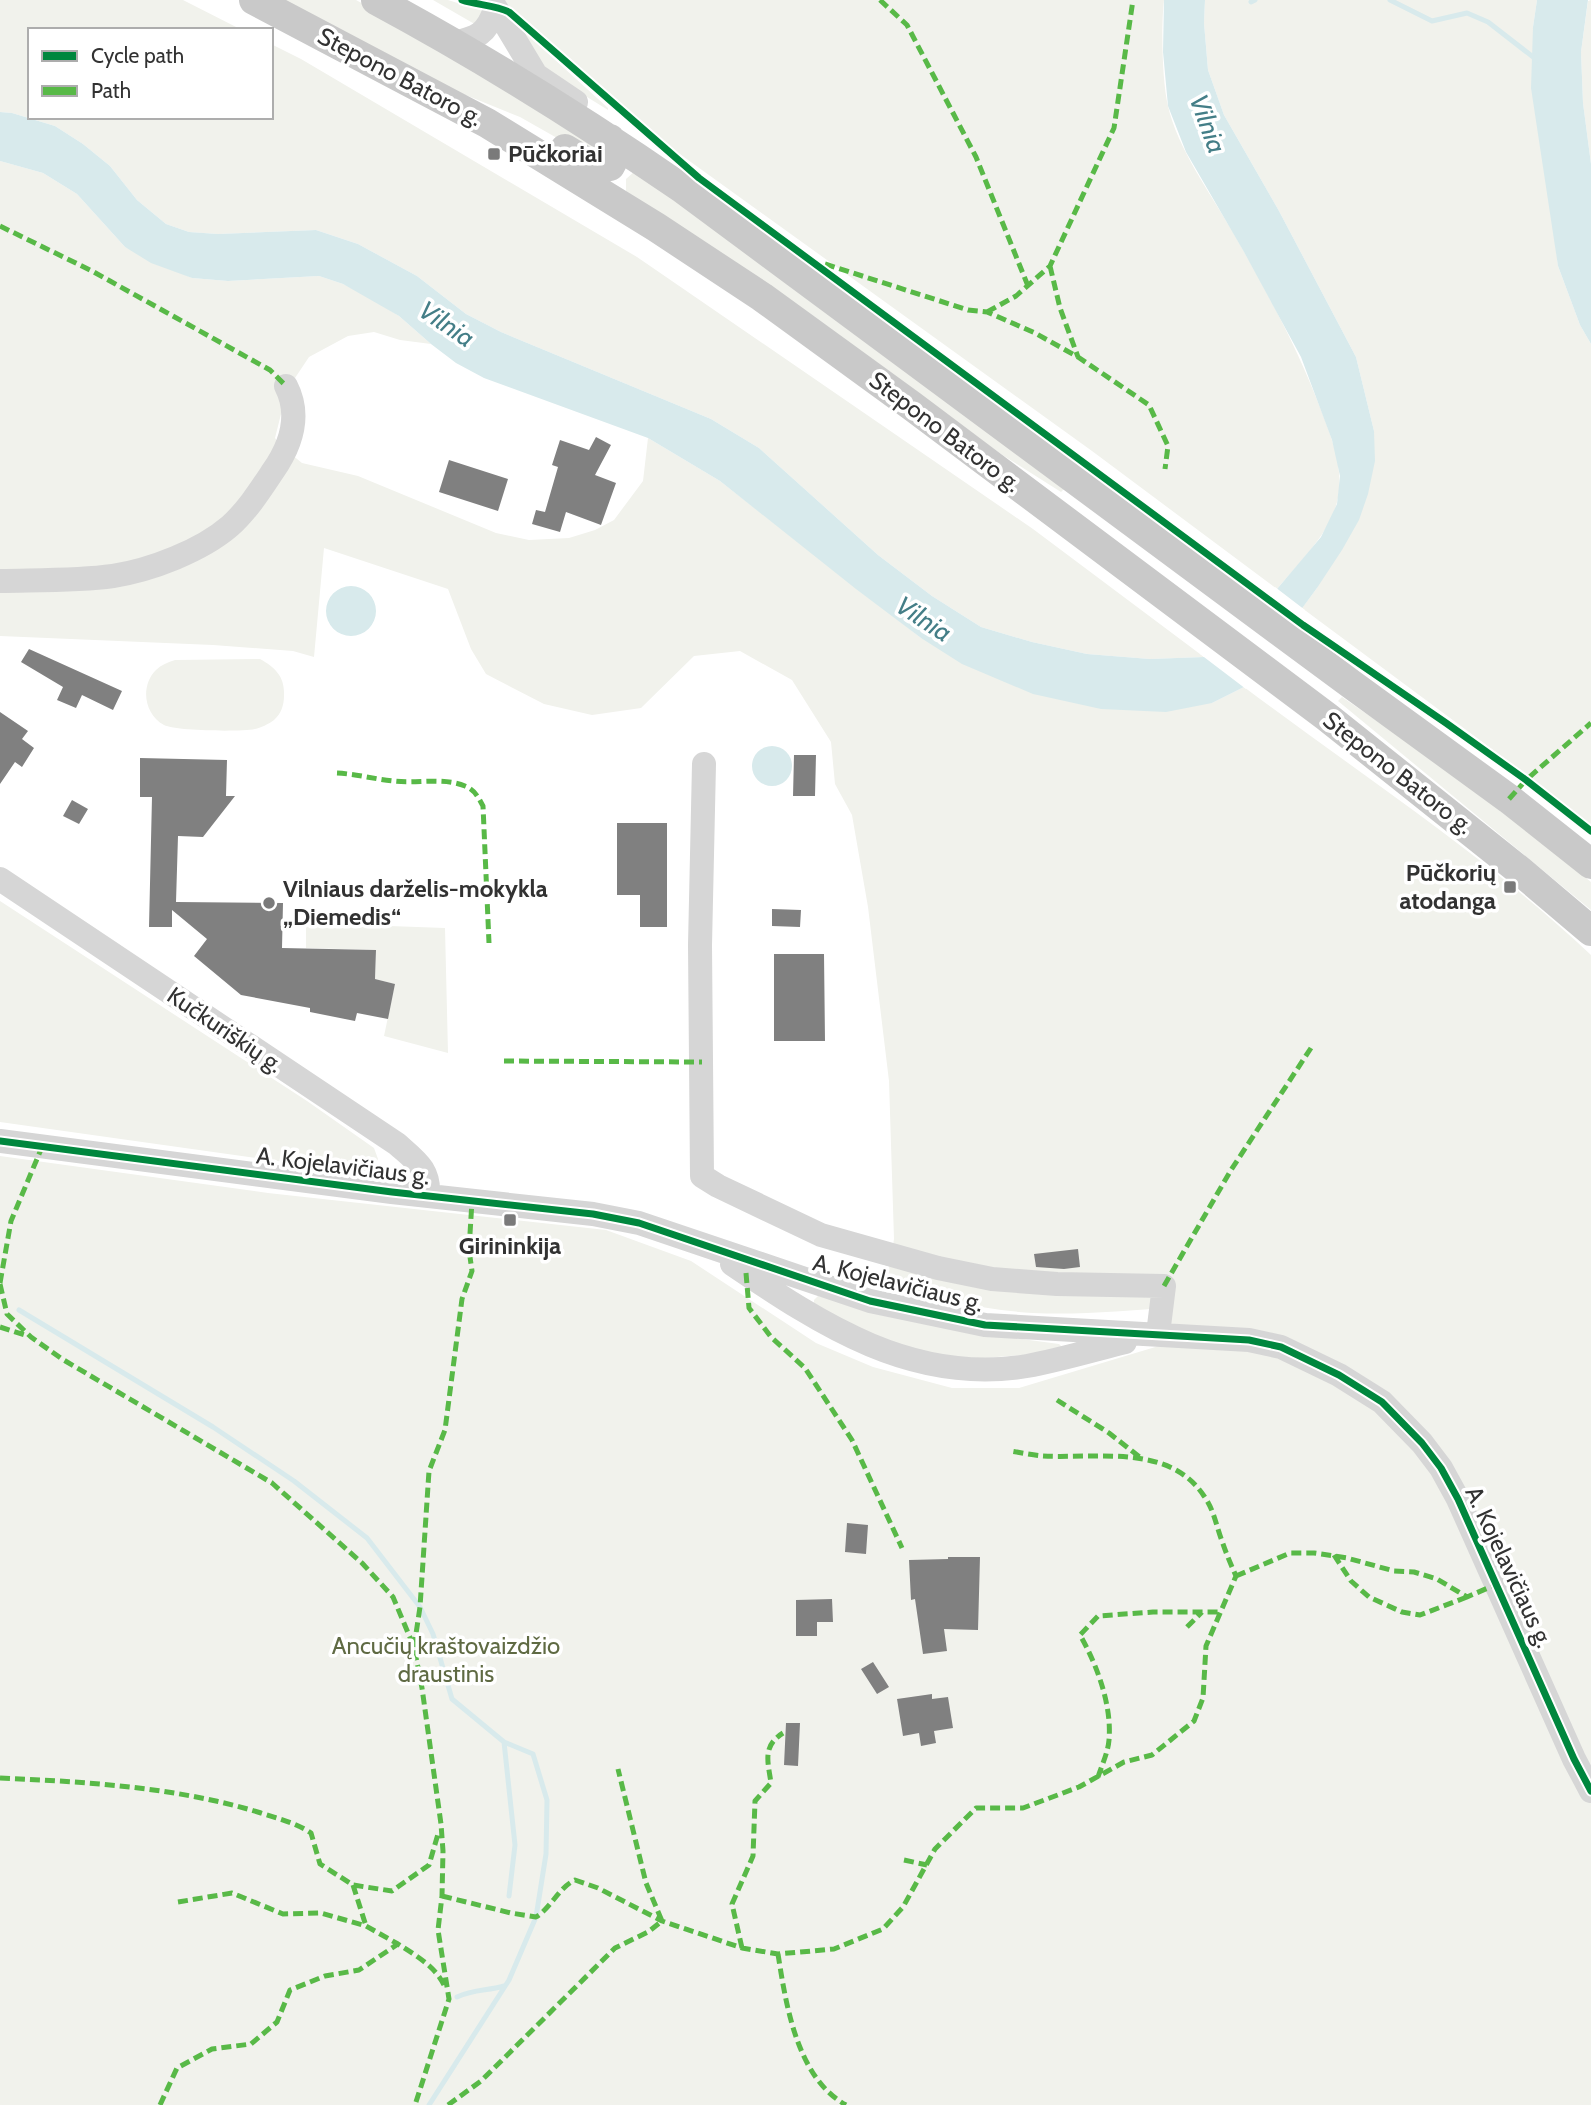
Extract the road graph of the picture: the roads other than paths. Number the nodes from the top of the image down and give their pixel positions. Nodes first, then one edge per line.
1 (254, 0) edge
2 (376, 0) edge
3 (493, 4) edge
4 (453, 43) junction
5 (487, 122) junction
6 (610, 139) junction
7 (286, 386) dead end
8 (0, 581) edge
9 (704, 764) dead end
10 (1591, 864) edge
11 (0, 879) edge
12 (1591, 931) edge
13 (0, 1141) edge
14 (428, 1196) junction
15 (703, 1244) junction
16 (1158, 1334) junction
17 (1591, 1791) edge

1 - 5 main road, Stepono Batoro g.
2 - 4 main road, Stepono Batoro g.
3 - 4 street
3 - 6 street
4 - 6 main road, Stepono Batoro g.
5 - 6 main road
5 - 12 main road, Stepono Batoro g.
6 - 10 main road, Stepono Batoro g.
7 - 8 street
9 - 16 street
11 - 14 street, Kučkuriškių g.
13 - 14 street, A. Kojelavičiaus g.
14 - 15 street, A. Kojelavičiaus g.
15 - 16 street, A. Kojelavičiaus g.
15 - 16 street, A. Kojelavičiaus g.
16 - 17 street, A. Kojelavičiaus g.

